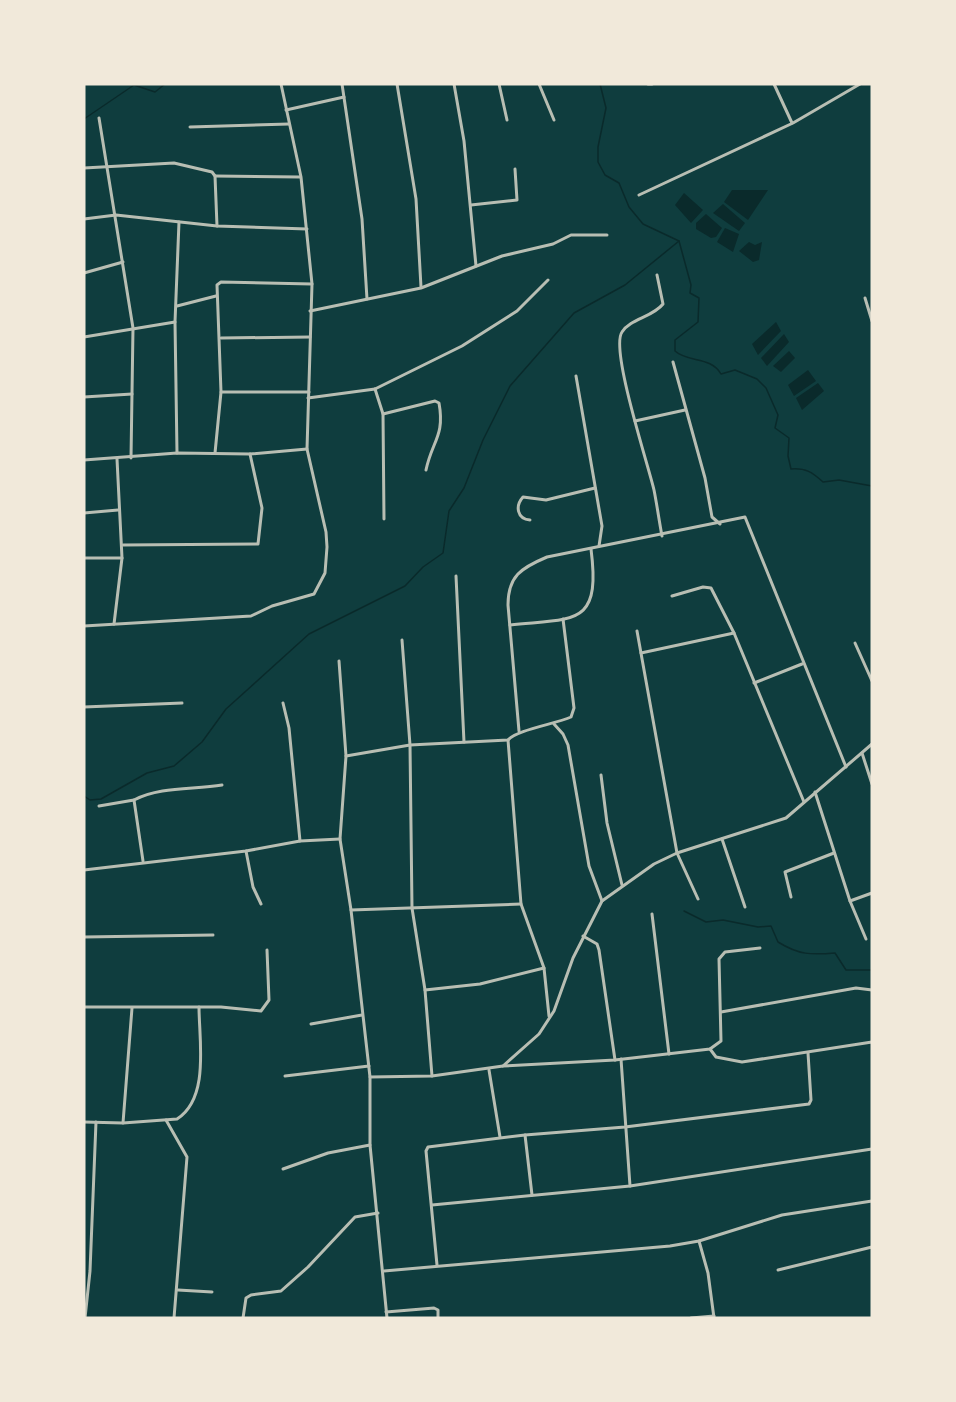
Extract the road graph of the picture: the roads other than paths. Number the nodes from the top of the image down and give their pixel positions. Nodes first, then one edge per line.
1 (281, 84) edge
2 (342, 84) edge
3 (397, 84) edge
4 (454, 84) edge
5 (498, 84) edge
6 (538, 84) edge
7 (648, 84) edge
8 (652, 84) edge
9 (774, 84) edge
10 (860, 84) edge
11 (344, 97) junction
12 (286, 111) junction
13 (99, 118) dead end
14 (507, 120) dead end
15 (554, 120) dead end
16 (793, 123) junction
17 (289, 124) junction
18 (190, 127) dead end
19 (107, 166) junction
20 (84, 168) edge
21 (515, 169) dead end
22 (215, 176) junction
23 (301, 177) junction
24 (639, 195) dead end
25 (471, 205) junction
26 (116, 215) junction
27 (84, 219) edge
28 (179, 222) junction
29 (217, 226) junction
30 (307, 229) junction
31 (607, 235) dead end
32 (123, 262) junction
33 (476, 266) junction
34 (84, 273) edge
35 (657, 275) dead end
36 (548, 280) dead end
37 (312, 284) junction
38 (421, 288) junction
39 (217, 296) junction
40 (865, 298) dead end
41 (367, 299) junction
42 (177, 306) junction
43 (310, 311) junction
44 (872, 321) edge
45 (175, 322) junction
46 (133, 328) junction
47 (84, 337) edge
48 (221, 338) junction
49 (310, 338) junction
50 (673, 362) dead end
51 (576, 376) dead end
52 (375, 389) junction
53 (221, 392) junction
54 (309, 392) junction
55 (132, 394) junction
56 (84, 397) edge
57 (308, 398) junction
58 (685, 410) junction
59 (383, 414) junction
60 (635, 421) junction
61 (307, 449) junction
62 (177, 453) junction
63 (215, 453) junction
64 (250, 454) junction
65 (131, 458) junction
66 (117, 459) junction
67 (84, 460) edge
68 (426, 470) dead end
69 (595, 488) junction
70 (118, 510) junction
71 (84, 513) edge
72 (712, 517) junction
73 (384, 519) dead end
74 (530, 520) dead end
75 (720, 524) junction
76 (708, 526) junction
77 (662, 536) junction
78 (123, 545) junction
79 (599, 546) junction
80 (591, 549) junction
81 (84, 558) edge
82 (122, 558) junction
83 (456, 576) dead end
84 (672, 596) dead end
85 (563, 619) junction
86 (114, 624) junction
87 (510, 625) junction
88 (84, 626) edge
89 (637, 631) dead end
90 (734, 633) junction
91 (402, 640) dead end
92 (855, 643) dead end
93 (641, 653) junction
94 (339, 660) dead end
95 (802, 664) junction
96 (872, 681) edge
97 (753, 683) junction
98 (182, 703) dead end
99 (283, 703) dead end
100 (84, 707) edge
101 (554, 723) junction
102 (519, 731) junction
103 (508, 740) junction
104 (464, 742) junction
105 (872, 744) edge
106 (410, 745) junction
107 (862, 753) junction
108 (346, 756) junction
109 (846, 767) junction
110 (601, 775) dead end
111 (222, 784) dead end
112 (872, 784) edge
113 (815, 792) junction
114 (134, 800) junction
115 (804, 802) junction
116 (99, 806) dead end
117 (340, 839) junction
118 (722, 839) junction
119 (300, 841) junction
120 (246, 851) junction
121 (677, 853) junction
122 (834, 853) junction
123 (143, 861) junction
124 (84, 870) edge
125 (623, 886) junction
126 (872, 893) edge
127 (791, 897) dead end
128 (698, 899) dead end
129 (602, 901) junction
130 (850, 901) junction
131 (261, 904) dead end
132 (521, 904) junction
133 (745, 907) dead end
134 (412, 908) junction
135 (351, 910) junction
136 (652, 914) dead end
137 (213, 935) dead end
138 (583, 936) junction
139 (84, 937) edge
140 (866, 939) dead end
141 (760, 948) dead end
142 (267, 950) dead end
143 (544, 968) junction
144 (425, 990) junction
145 (872, 990) edge
146 (84, 1007) edge
147 (132, 1008) junction
148 (199, 1008) junction
149 (721, 1012) junction
150 (362, 1015) junction
151 (549, 1018) junction
152 (310, 1024) dead end
153 (872, 1042) edge
154 (710, 1049) junction
155 (808, 1053) junction
156 (669, 1054) junction
157 (621, 1059) junction
158 (615, 1060) junction
159 (369, 1066) junction
160 (503, 1066) junction
161 (489, 1070) junction
162 (285, 1076) dead end
163 (432, 1076) junction
164 (370, 1077) junction
165 (166, 1120) junction
166 (84, 1122) edge
167 (96, 1122) junction
168 (123, 1123) junction
169 (625, 1127) junction
170 (525, 1134) junction
171 (500, 1137) junction
172 (370, 1145) junction
173 (872, 1149) edge
174 (283, 1169) dead end
175 (630, 1186) junction
176 (532, 1196) junction
177 (872, 1201) edge
178 (432, 1205) junction
179 (378, 1213) junction
180 (699, 1241) junction
181 (872, 1247) edge
182 (437, 1265) junction
183 (778, 1270) dead end
184 (84, 1271) edge
185 (384, 1271) junction
186 (90, 1272) junction
187 (177, 1290) junction
188 (212, 1292) dead end
189 (386, 1312) junction
190 (714, 1317) edge
191 (85, 1318) edge
192 (174, 1318) edge
193 (243, 1318) edge
194 (387, 1318) edge
195 (438, 1318) edge
196 (691, 1318) edge

1 - 12 street
2 - 11 street
3 - 38 street
4 - 25 street
5 - 14 street
6 - 15 street
7 - 8 street
9 - 16 street
10 - 16 street
11 - 12 street
11 - 41 street
12 - 17 street
13 - 19 street
16 - 24 street
17 - 18 street
17 - 23 street
19 - 20 street
19 - 22 street
19 - 26 street
21 - 25 street
22 - 23 street
22 - 29 street
23 - 30 street
25 - 33 street
26 - 27 street
26 - 28 street
26 - 32 street
28 - 29 street
28 - 42 street
29 - 30 street
30 - 37 street
31 - 33 street
32 - 34 street
32 - 46 street
33 - 38 street
35 - 60 street
36 - 52 street
37 - 39 street
37 - 43 street
38 - 41 street
39 - 42 street
39 - 48 street
40 - 44 street
41 - 43 street
42 - 45 street
43 - 49 street
45 - 46 street
45 - 62 street
46 - 47 street
46 - 55 street
48 - 49 street
48 - 53 street
49 - 54 street
50 - 58 street
51 - 69 street
52 - 57 street
52 - 59 street
53 - 54 street
53 - 63 street
54 - 57 street
55 - 56 street
55 - 65 street
57 - 61 street
58 - 60 street
58 - 72 street
59 - 68 street
59 - 73 street
60 - 77 street
61 - 64 street
61 - 86 street
62 - 63 street
62 - 65 street
63 - 64 street
64 - 78 street
65 - 66 street
66 - 67 street
66 - 70 street
69 - 74 street
69 - 79 street
70 - 71 street
70 - 78 street
72 - 75 street
72 - 76 street
75 - 76 street
75 - 95 street
76 - 77 street
77 - 79 street
78 - 82 street
79 - 80 street
80 - 85 street
80 - 87 street
81 - 82 street
82 - 86 street
83 - 104 street
84 - 90 street
85 - 87 street
85 - 101 street
86 - 88 street
87 - 102 street
89 - 93 street
90 - 93 street
90 - 97 street
91 - 106 street
92 - 96 street
93 - 121 street
94 - 108 street
95 - 97 street
95 - 109 street
97 - 115 street
98 - 100 street
99 - 119 street
101 - 102 street
101 - 129 street
102 - 103 street
103 - 104 street
103 - 132 street
104 - 106 street
105 - 107 street
106 - 108 street
106 - 134 street
107 - 109 street
107 - 112 street
108 - 117 street
109 - 113 street
110 - 125 street
111 - 114 street
113 - 115 street
113 - 122 street
114 - 116 street
114 - 123 street
115 - 118 street
117 - 119 street
117 - 135 street
118 - 121 street
118 - 133 street
119 - 120 street
120 - 123 street
120 - 131 street
121 - 125 street
121 - 128 street
122 - 127 street
122 - 130 street
123 - 124 street
125 - 129 street
126 - 130 street
129 - 138 street
130 - 140 street
132 - 134 street
132 - 143 street
134 - 135 street
134 - 144 street
135 - 150 street
136 - 156 street
137 - 139 street
138 - 151 street
138 - 158 street
141 - 149 street
142 - 148 street
143 - 144 street
143 - 151 street
144 - 163 street
145 - 149 street
146 - 147 street
147 - 148 street
147 - 168 street
148 - 165 street
149 - 154 street
150 - 152 street
150 - 159 street
151 - 160 street
153 - 155 street
154 - 155 street
154 - 156 street
155 - 169 street
156 - 157 street
157 - 158 street
157 - 169 street
158 - 160 street
159 - 162 street
159 - 164 street
160 - 161 street
161 - 163 street
161 - 171 street
163 - 164 street
164 - 172 street
165 - 168 street
165 - 187 street
166 - 167 street
167 - 168 street
167 - 186 street
169 - 170 street
169 - 175 street
170 - 171 street
170 - 176 street
171 - 178 street
172 - 174 street
172 - 179 street
173 - 175 street
175 - 176 street
176 - 178 street
177 - 180 street
178 - 182 street
179 - 185 street
179 - 193 street
180 - 182 street
180 - 190 street
181 - 183 street
182 - 185 street
184 - 186 street
185 - 189 street
186 - 191 street
187 - 188 street
187 - 192 street
189 - 194 street
189 - 195 street
190 - 196 street

